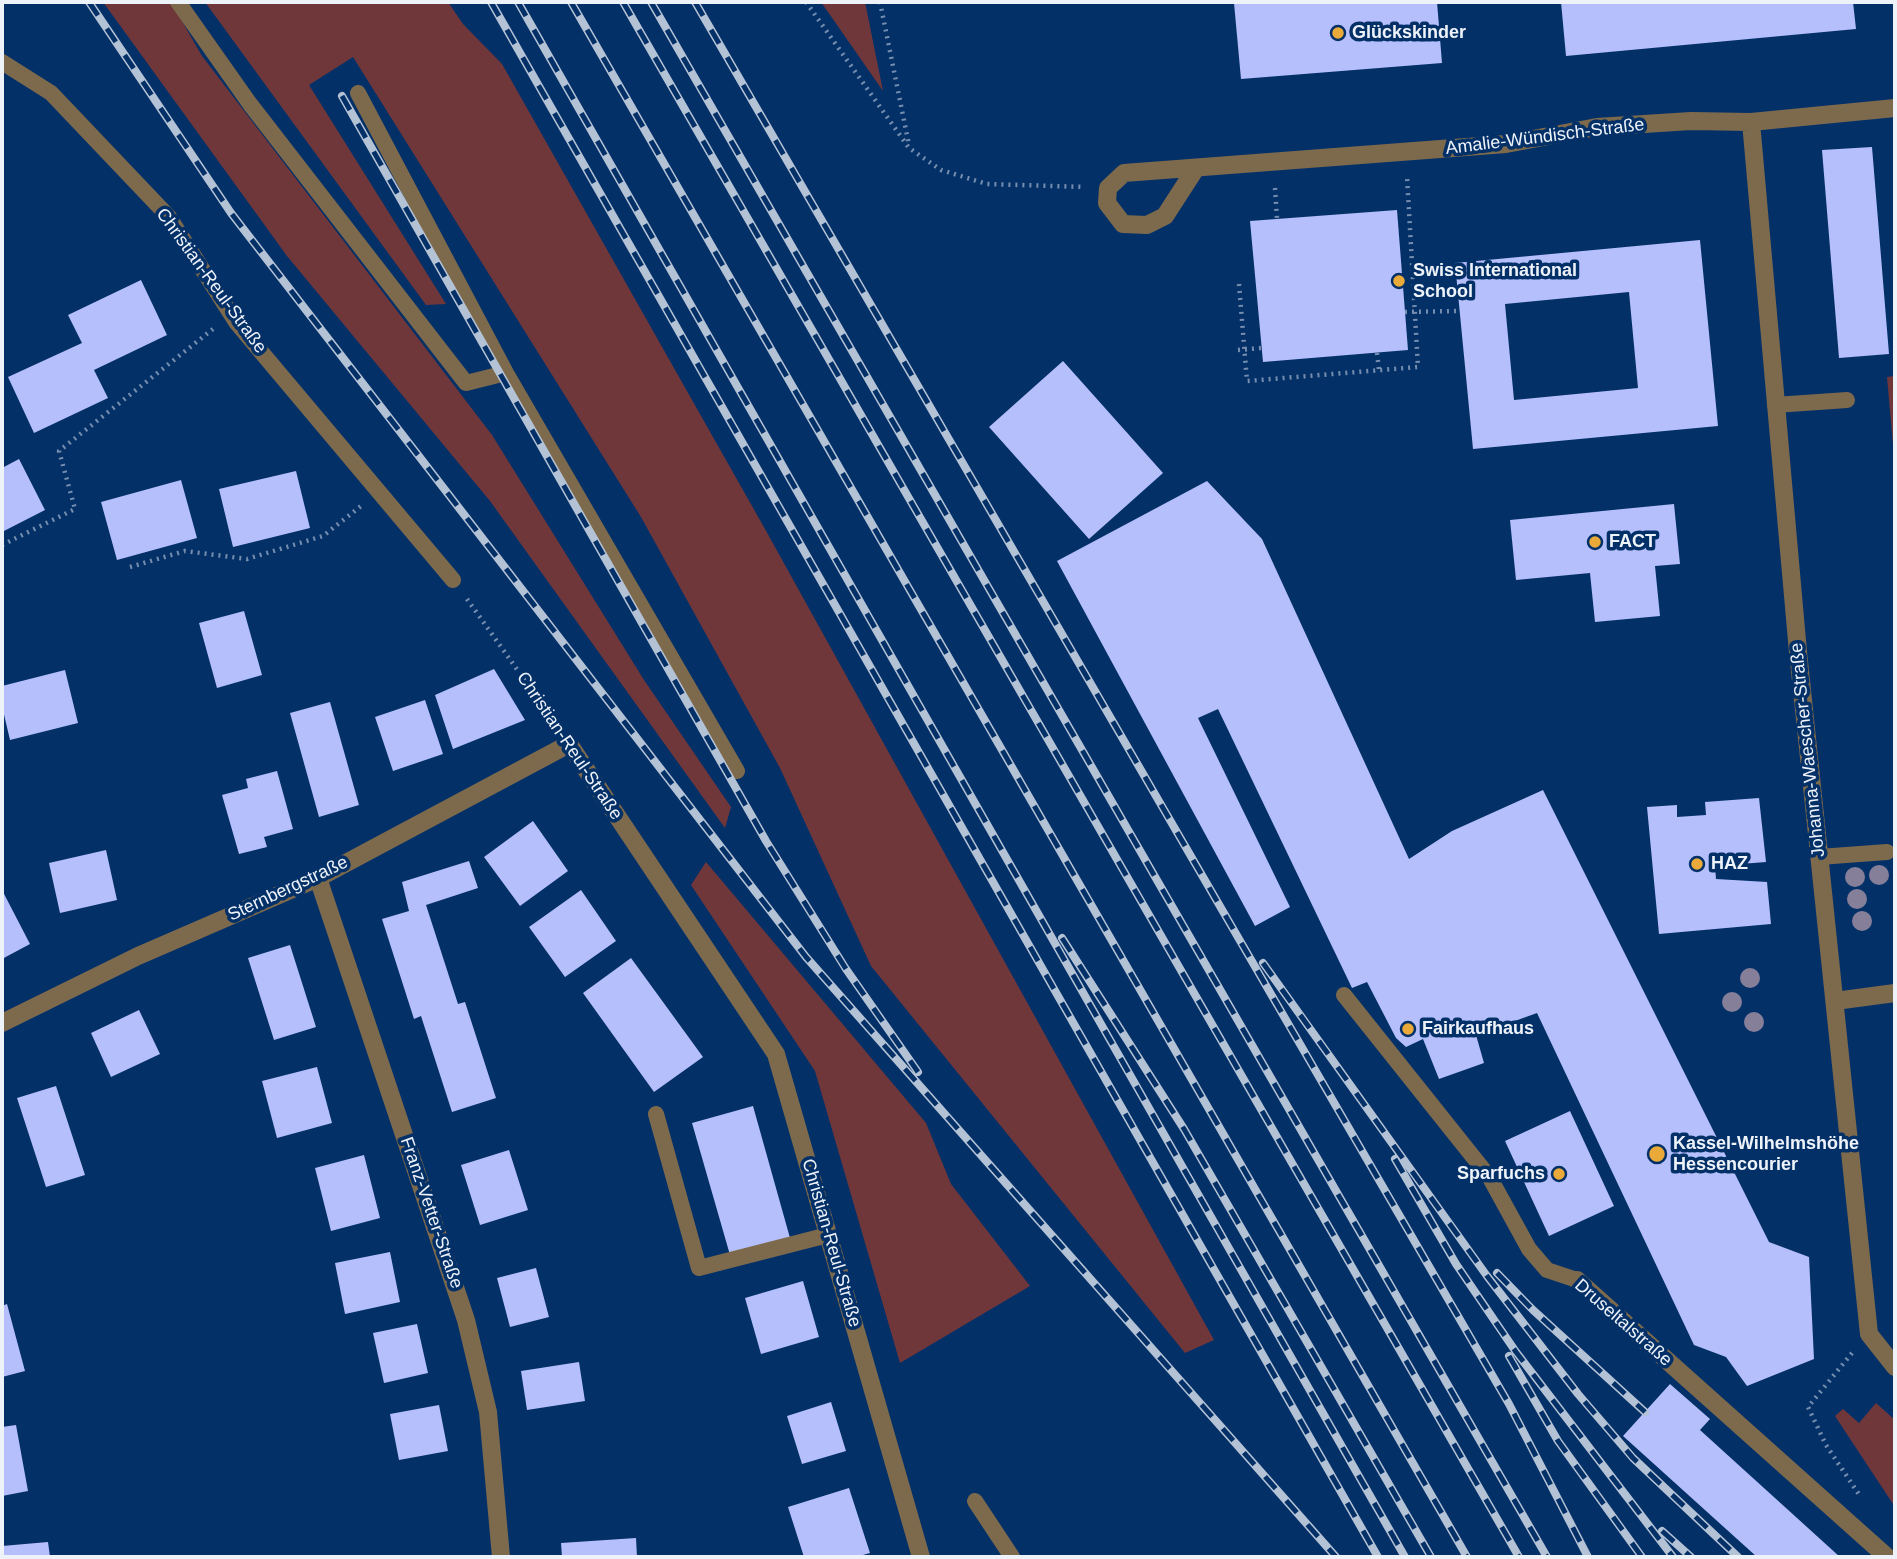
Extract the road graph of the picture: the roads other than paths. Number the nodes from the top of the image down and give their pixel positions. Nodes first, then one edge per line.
1 (178, 2) edge
2 (2, 62) edge
3 (358, 93) dead end
4 (1895, 108) edge
5 (1751, 122) junction
6 (1196, 168) junction
7 (506, 373) junction
8 (1846, 400) dead end
9 (1775, 405) junction
10 (453, 580) road end
11 (569, 744) joint
12 (737, 771) dead end
13 (1887, 852) dead end
14 (1819, 857) junction
15 (318, 878) junction
16 (1895, 993) edge
17 (1344, 995) dead end
18 (1835, 1002) junction
19 (2, 1023) edge
20 (656, 1114) dead end
21 (828, 1235) junction
22 (1577, 1280) joint
23 (1895, 1367) edge
24 (975, 1501) dead end
25 (501, 1557) edge
26 (921, 1557) edge
27 (1012, 1557) edge
28 (1887, 1557) edge

1 - 7 lane
2 - 10 lane, Christian-Reul-Straße
3 - 7 lane
4 - 5 street, Amalie-Wündisch-Straße
5 - 6 street, Amalie-Wündisch-Straße
5 - 9 street, Johanna-Waescher-Straße
6 - 6 street, Amalie-Wündisch-Straße
7 - 12 lane
8 - 9 lane
9 - 14 street, Johanna-Waescher-Straße
11 - 15 street, Sternbergstraße
11 - 21 street, Christian-Reul-Straße
13 - 14 lane
14 - 18 street, Johanna-Waescher-Straße
15 - 19 street, Sternbergstraße
15 - 25 street, Franz-Vetter-Straße
16 - 18 street
17 - 22 lane, Druseltalstraße
18 - 23 street, Johanna-Waescher-Straße
20 - 21 lane
21 - 26 street, Christian-Reul-Straße
22 - 28 street, Druseltalstraße
24 - 27 lane

